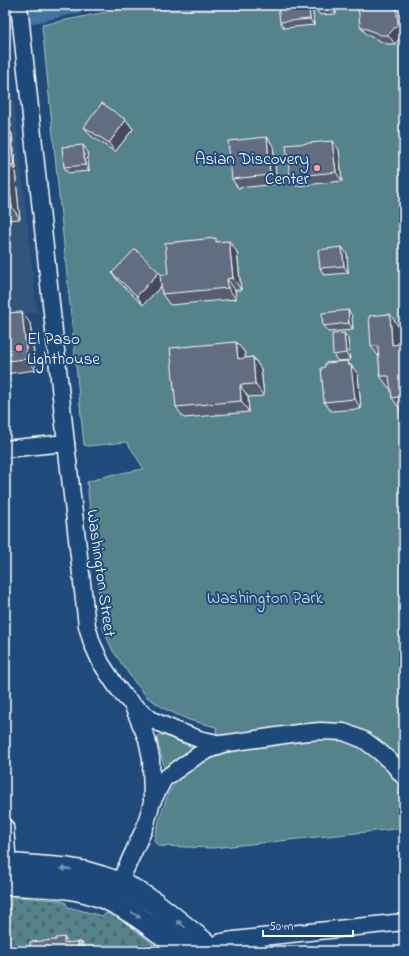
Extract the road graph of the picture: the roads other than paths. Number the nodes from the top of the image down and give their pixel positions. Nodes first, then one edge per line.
1 (19, 6) edge
2 (66, 443) junction
3 (5, 449) edge
4 (132, 704) junction
5 (222, 744) junction
6 (404, 777) edge
7 (152, 802) junction
8 (5, 827) edge
9 (6, 870) edge
10 (115, 892) junction
11 (404, 922) edge
12 (212, 950) edge
13 (183, 951) edge

1 - 2 street, Washington Street
2 - 3 street
2 - 4 street, Washington Street
4 - 5 street
4 - 7 street, Washington Street
5 - 6 street
5 - 7 street
7 - 10 street, Washington Street
8 - 9 street
9 - 10 main road
12 -> 10 main road
10 -> 13 main road
11 - 12 street

